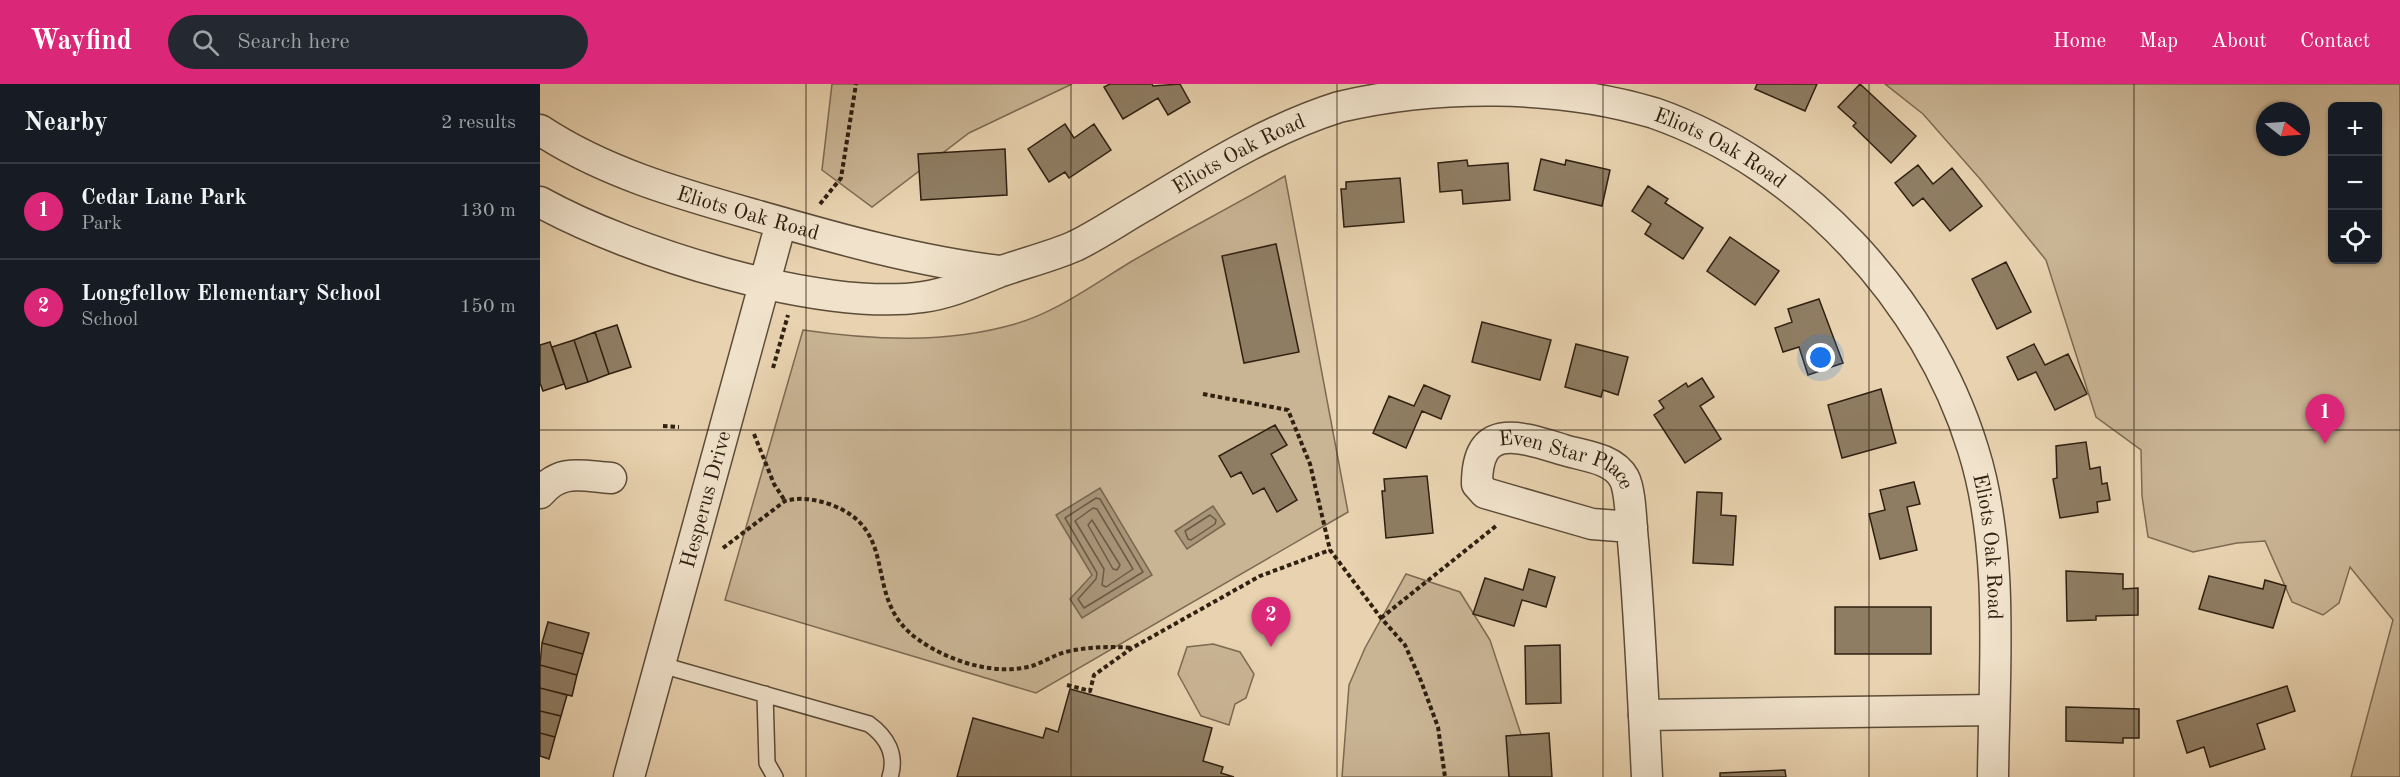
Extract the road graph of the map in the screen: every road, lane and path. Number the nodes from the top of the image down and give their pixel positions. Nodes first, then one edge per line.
1 (856, 84) edge
2 (540, 130) edge
3 (821, 201) dead end
4 (540, 202) edge
5 (781, 223) junction
6 (1002, 271) junction
7 (764, 282) junction
8 (799, 314) dead end
9 (771, 379) dead end
10 (1203, 394) dead end
11 (758, 423) dead end
12 (663, 426) dead end
13 (679, 427) dead end
14 (754, 434) junction
15 (751, 445) dead end
16 (611, 478) dead end
17 (540, 493) edge
18 (785, 501) junction
19 (1509, 502) junction
20 (1632, 527) junction
21 (726, 537) dead end
22 (1330, 550) junction
23 (1381, 618) junction
24 (1132, 648) junction
25 (658, 664) junction
26 (1067, 685) dead end
27 (765, 694) junction
28 (1994, 710) junction
29 (1644, 715) junction
30 (629, 777) edge
31 (775, 777) edge
32 (890, 777) edge
33 (1445, 777) edge
34 (1647, 777) edge
35 (1993, 777) edge

1 - 3 path
2 - 5 street, Eliots Oak Road
4 - 7 street, Eliots Oak Road
5 - 6 street, Eliots Oak Road
5 - 7 street, Hesperus Drive
6 - 7 street, Eliots Oak Road
6 - 28 street, Eliots Oak Road
7 - 25 street, Hesperus Drive
8 - 9 path
10 - 22 path
11 - 14 path
12 - 13 path
14 - 15 path
14 - 18 path
16 - 17 street
18 - 21 path
18 - 24 path
19 - 20 street, Even Star Place
19 - 20 street, Even Star Place
19 - 23 path
20 - 29 street, Even Star Place
22 - 23 path
22 - 24 path
23 - 33 path
24 - 26 path
25 - 27 lane
25 - 30 street, Hesperus Drive
27 - 31 lane
27 - 32 lane
28 - 29 street
28 - 35 street, Eliots Oak Road
29 - 34 street, Even Star Place

